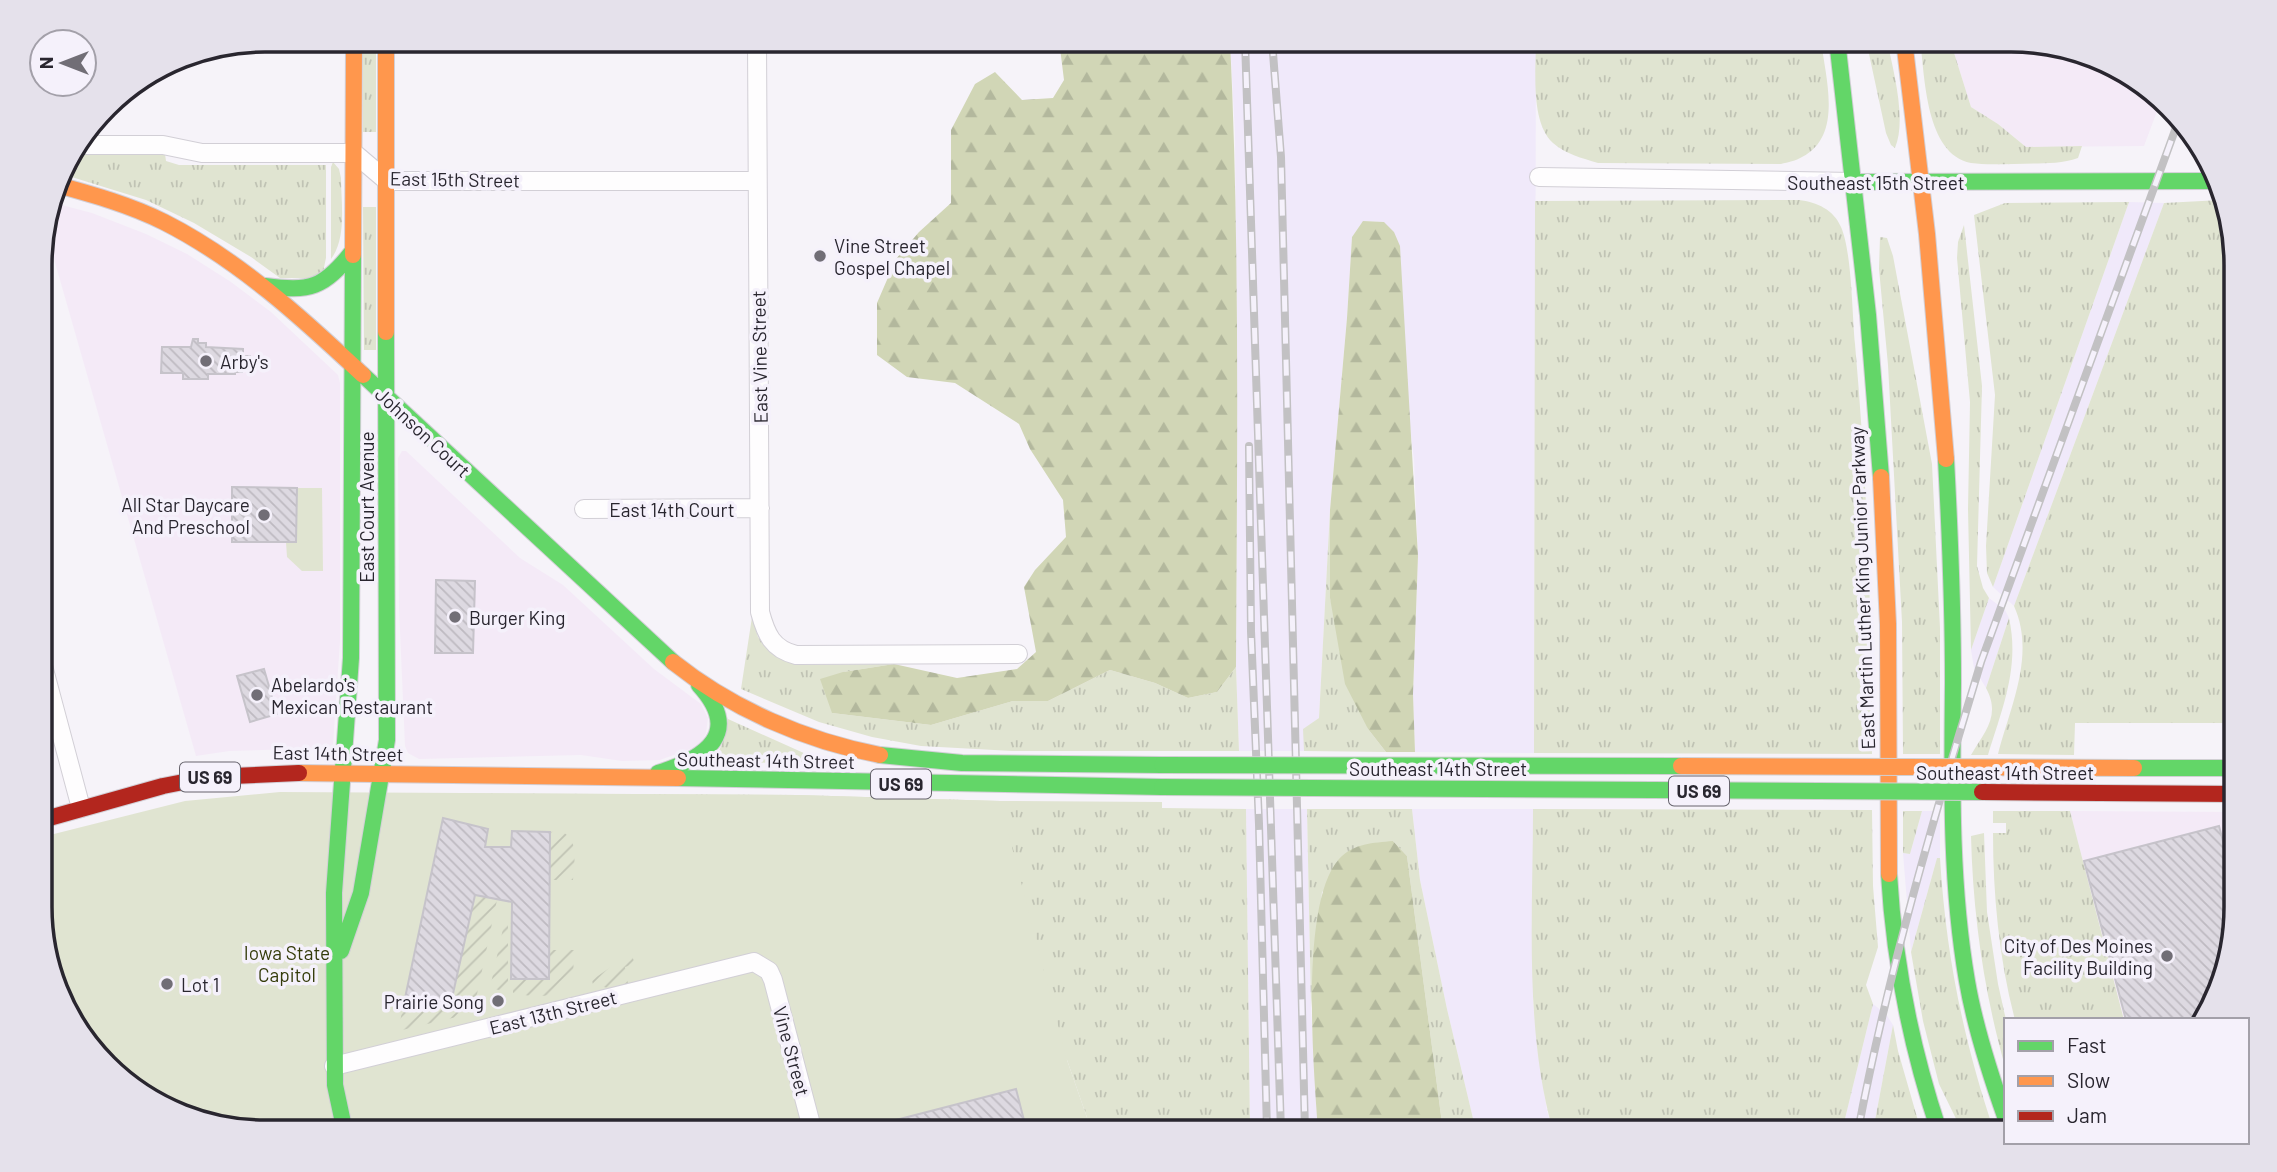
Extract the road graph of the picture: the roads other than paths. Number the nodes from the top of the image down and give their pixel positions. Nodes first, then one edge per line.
1 (1838, 52) edge
2 (1906, 52) edge
3 (354, 53) edge
4 (386, 53) edge
5 (757, 53) edge
6 (90, 145) edge
7 (354, 153) junction
8 (1539, 177) dead end
9 (387, 181) junction
10 (757, 181) junction
11 (2206, 181) edge
12 (1854, 182) junction
13 (1922, 182) junction
14 (68, 188) edge
15 (352, 252) junction
16 (265, 286) junction
17 (351, 363) junction
18 (387, 399) junction
19 (760, 508) junction
20 (584, 509) dead end
21 (1018, 654) dead end
22 (688, 674) junction
23 (52, 701) edge
24 (2224, 768) edge
25 (344, 773) junction
26 (383, 775) junction
27 (639, 778) junction
28 (2224, 794) edge
29 (81, 808) junction
30 (52, 817) edge
31 (336, 967) junction
32 (769, 971) joint
33 (334, 1066) junction
34 (2004, 1113) edge
35 (1935, 1119) edge
36 (342, 1120) edge
37 (810, 1120) edge

1 - 12 main road, East Martin Luther King Junior Parkway
2 - 13 main road
3 - 7 main road, East Court Avenue
4 - 9 main road, East Court Avenue
5 - 10 street, East Vine Street
6 - 7 street
7 - 9 street, East 15th Street
7 - 15 main road, East Court Avenue
8 - 12 street, Southeast 15th Street
9 - 10 street, East 15th Street
9 - 18 main road, East Court Avenue
10 - 19 street, East Vine Street
11 - 13 main road, Southeast 15th Street
12 - 13 main road, Southeast 15th Street
12 - 35 main road, East Martin Luther King Junior Parkway
13 - 34 main road
14 - 16 main road, Johnson Court / US 69
15 - 16 main road
15 - 17 main road, East Court Avenue
16 - 17 main road, Johnson Court / US 69
17 - 18 main road, Johnson Court / US 69
17 - 25 main road, East Court Avenue
18 - 22 main road, Johnson Court / US 69
18 - 26 main road, East Court Avenue
19 - 20 street, East 14th Court
19 - 21 street, East Vine Street
22 - 24 main road, Southeast 14th Street / US 69, bridge
22 - 27 main road
23 - 29 street
25 - 26 main road, East 14th Street / US 69
25 - 29 main road, East 14th Street / US 69
25 - 31 main road, East Court Avenue
26 - 27 main road, East 14th Street / US 69
26 - 31 main road, East Court Avenue
27 - 28 main road, Southeast 14th Street / US 69, bridge
29 - 30 main road, East 14th Street / US 69
31 - 33 main road, East Court Avenue
32 - 33 street, East 13th Street
32 - 37 street, Vine Street
33 - 36 main road, East Court Avenue

